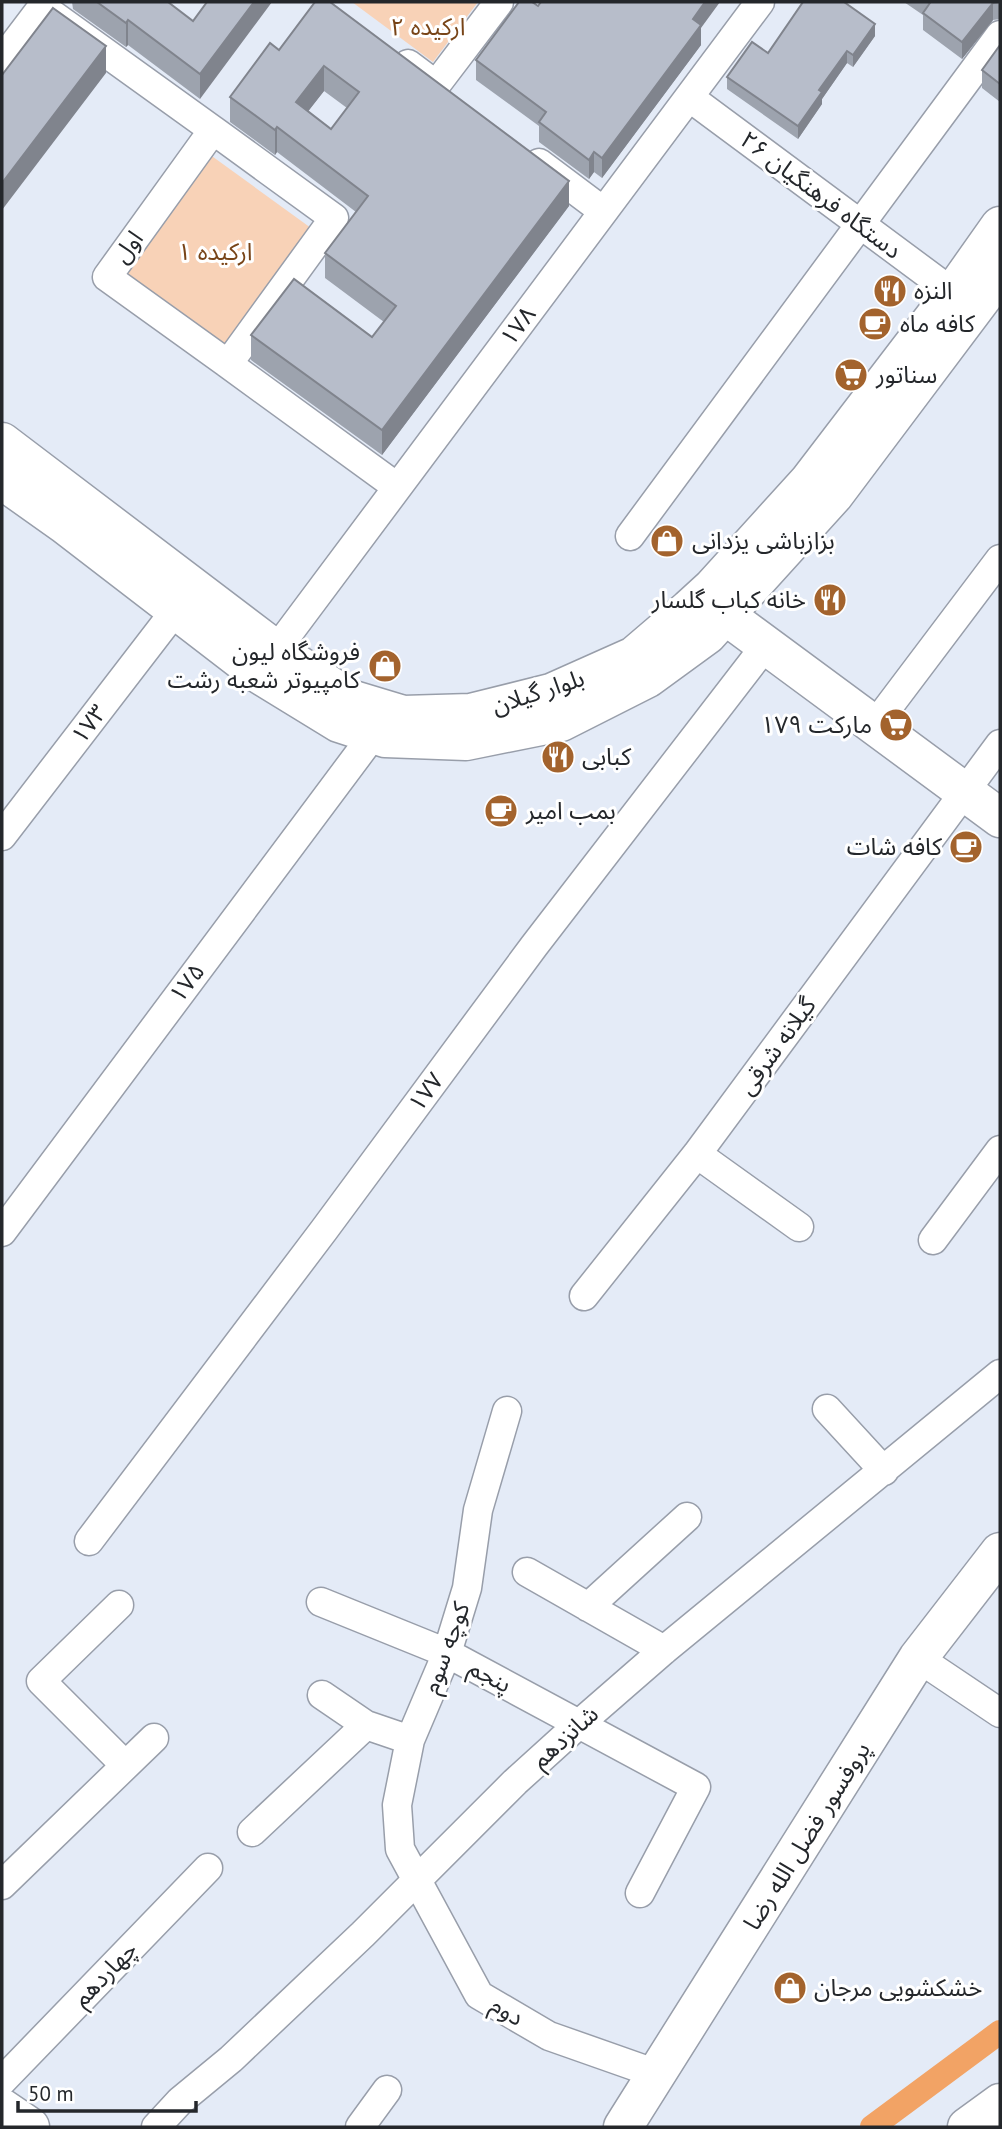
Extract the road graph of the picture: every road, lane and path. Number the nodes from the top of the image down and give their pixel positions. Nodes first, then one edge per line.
1 (499, 2) edge
2 (760, 2) edge
3 (44, 4) edge
4 (1000, 35) edge
5 (391, 52) edge
6 (2, 60) edge
7 (436, 85) junction
8 (689, 97) junction
9 (458, 102) edge
10 (212, 130) junction
11 (514, 144) edge
12 (603, 211) junction
13 (861, 225) junction
14 (1000, 226) edge
15 (1000, 274) edge
16 (963, 301) junction
17 (228, 364) junction
18 (2, 442) edge
19 (2, 480) edge
20 (397, 487) junction
21 (630, 536) dead end
22 (1000, 559) edge
23 (175, 611) junction
24 (726, 615) junction
25 (766, 645) junction
26 (276, 650) junction
27 (874, 726) junction
28 (373, 735) junction
29 (1000, 744) edge
30 (965, 792) junction
31 (1000, 818) edge
32 (2, 836) edge
33 (1000, 1150) edge
34 (697, 1154) junction
35 (799, 1227) dead end
36 (2, 1232) edge
37 (933, 1240) dead end
38 (584, 1296) dead end
39 (1000, 1374) edge
40 (827, 1409) dead end
41 (507, 1411) dead end
42 (884, 1471) junction
43 (687, 1517) dead end
44 (89, 1541) dead end
45 (1000, 1552) edge
46 (527, 1572) dead end
47 (321, 1602) dead end
48 (119, 1605) dead end
49 (588, 1607) junction
50 (664, 1650) junction
51 (447, 1653) junction
52 (918, 1658) junction
53 (322, 1695) dead end
54 (1000, 1713) edge
55 (579, 1724) junction
56 (366, 1726) junction
57 (153, 1738) dead end
58 (410, 1740) junction
59 (125, 1765) junction
60 (252, 1832) dead end
61 (208, 1868) dead end
62 (416, 1881) junction
63 (2, 1885) edge
64 (640, 1893) dead end
65 (657, 2074) junction
66 (2, 2081) edge
67 (387, 2090) dead end
68 (1000, 2103) edge
69 (156, 2127) edge
70 (360, 2127) edge
71 (623, 2127) edge
72 (967, 2127) edge

1 - 7 street
2 - 8 street, ۱۷۸
3 - 6 street
3 - 10 street
4 - 13 street
5 - 7 street
7 - 9 street
8 - 12 street, ۱۷۸
8 - 13 street, ۲۶ دستگاه فرهنگیان
10 - 17 street, اول
10 - 17 street
11 - 12 street
12 - 20 street, ۱۷۸
13 - 16 street, ۲۶ دستگاه فرهنگیان
13 - 21 street
14 - 16 main road, بلوار گیلان
15 - 16 main road, بلوار گیلان
16 - 24 main road, بلوار گیلان
16 - 26 main road, بلوار گیلان
17 - 20 street, اول
18 - 26 main road, بلوار گیلان
19 - 23 main road, بلوار گیلان
20 - 26 street, ۱۷۸
22 - 27 street
23 - 28 main road, بلوار گیلان
23 - 32 street, ۱۷۳
24 - 25 main road
24 - 28 main road, بلوار گیلان
25 - 27 main road
25 - 44 street, ۱۷۷
27 - 30 main road
28 - 36 street, ۱۷۵
29 - 30 street, گیلانه شرقی
30 - 31 main road
30 - 34 street, گیلانه شرقی
33 - 37 street
34 - 35 street
34 - 38 street, گیلانه شرقی
39 - 42 street, شانزدهم
40 - 42 street
41 - 51 street, کوچه سوم
42 - 50 street, شانزدهم
43 - 49 street
45 - 52 main road, پروفسور فضل الله رضا
46 - 49 street
47 - 51 street, پنجم
48 - 59 street
49 - 50 street
50 - 55 street, شانزدهم
51 - 55 street, پنجم
51 - 58 street, کوچه سوم
52 - 54 street
52 - 65 main road, پروفسور فضل الله رضا
53 - 56 street
55 - 62 street, شانزدهم
55 - 64 street, پنجم
56 - 58 street
56 - 60 street
57 - 59 street
58 - 62 street, کوچه سوم
59 - 63 street
61 - 66 street, چهاردهم
62 - 65 street, دوم
62 - 69 street, شانزدهم
65 - 71 main road, پروفسور فضل الله رضا
67 - 70 street
68 - 72 main road

